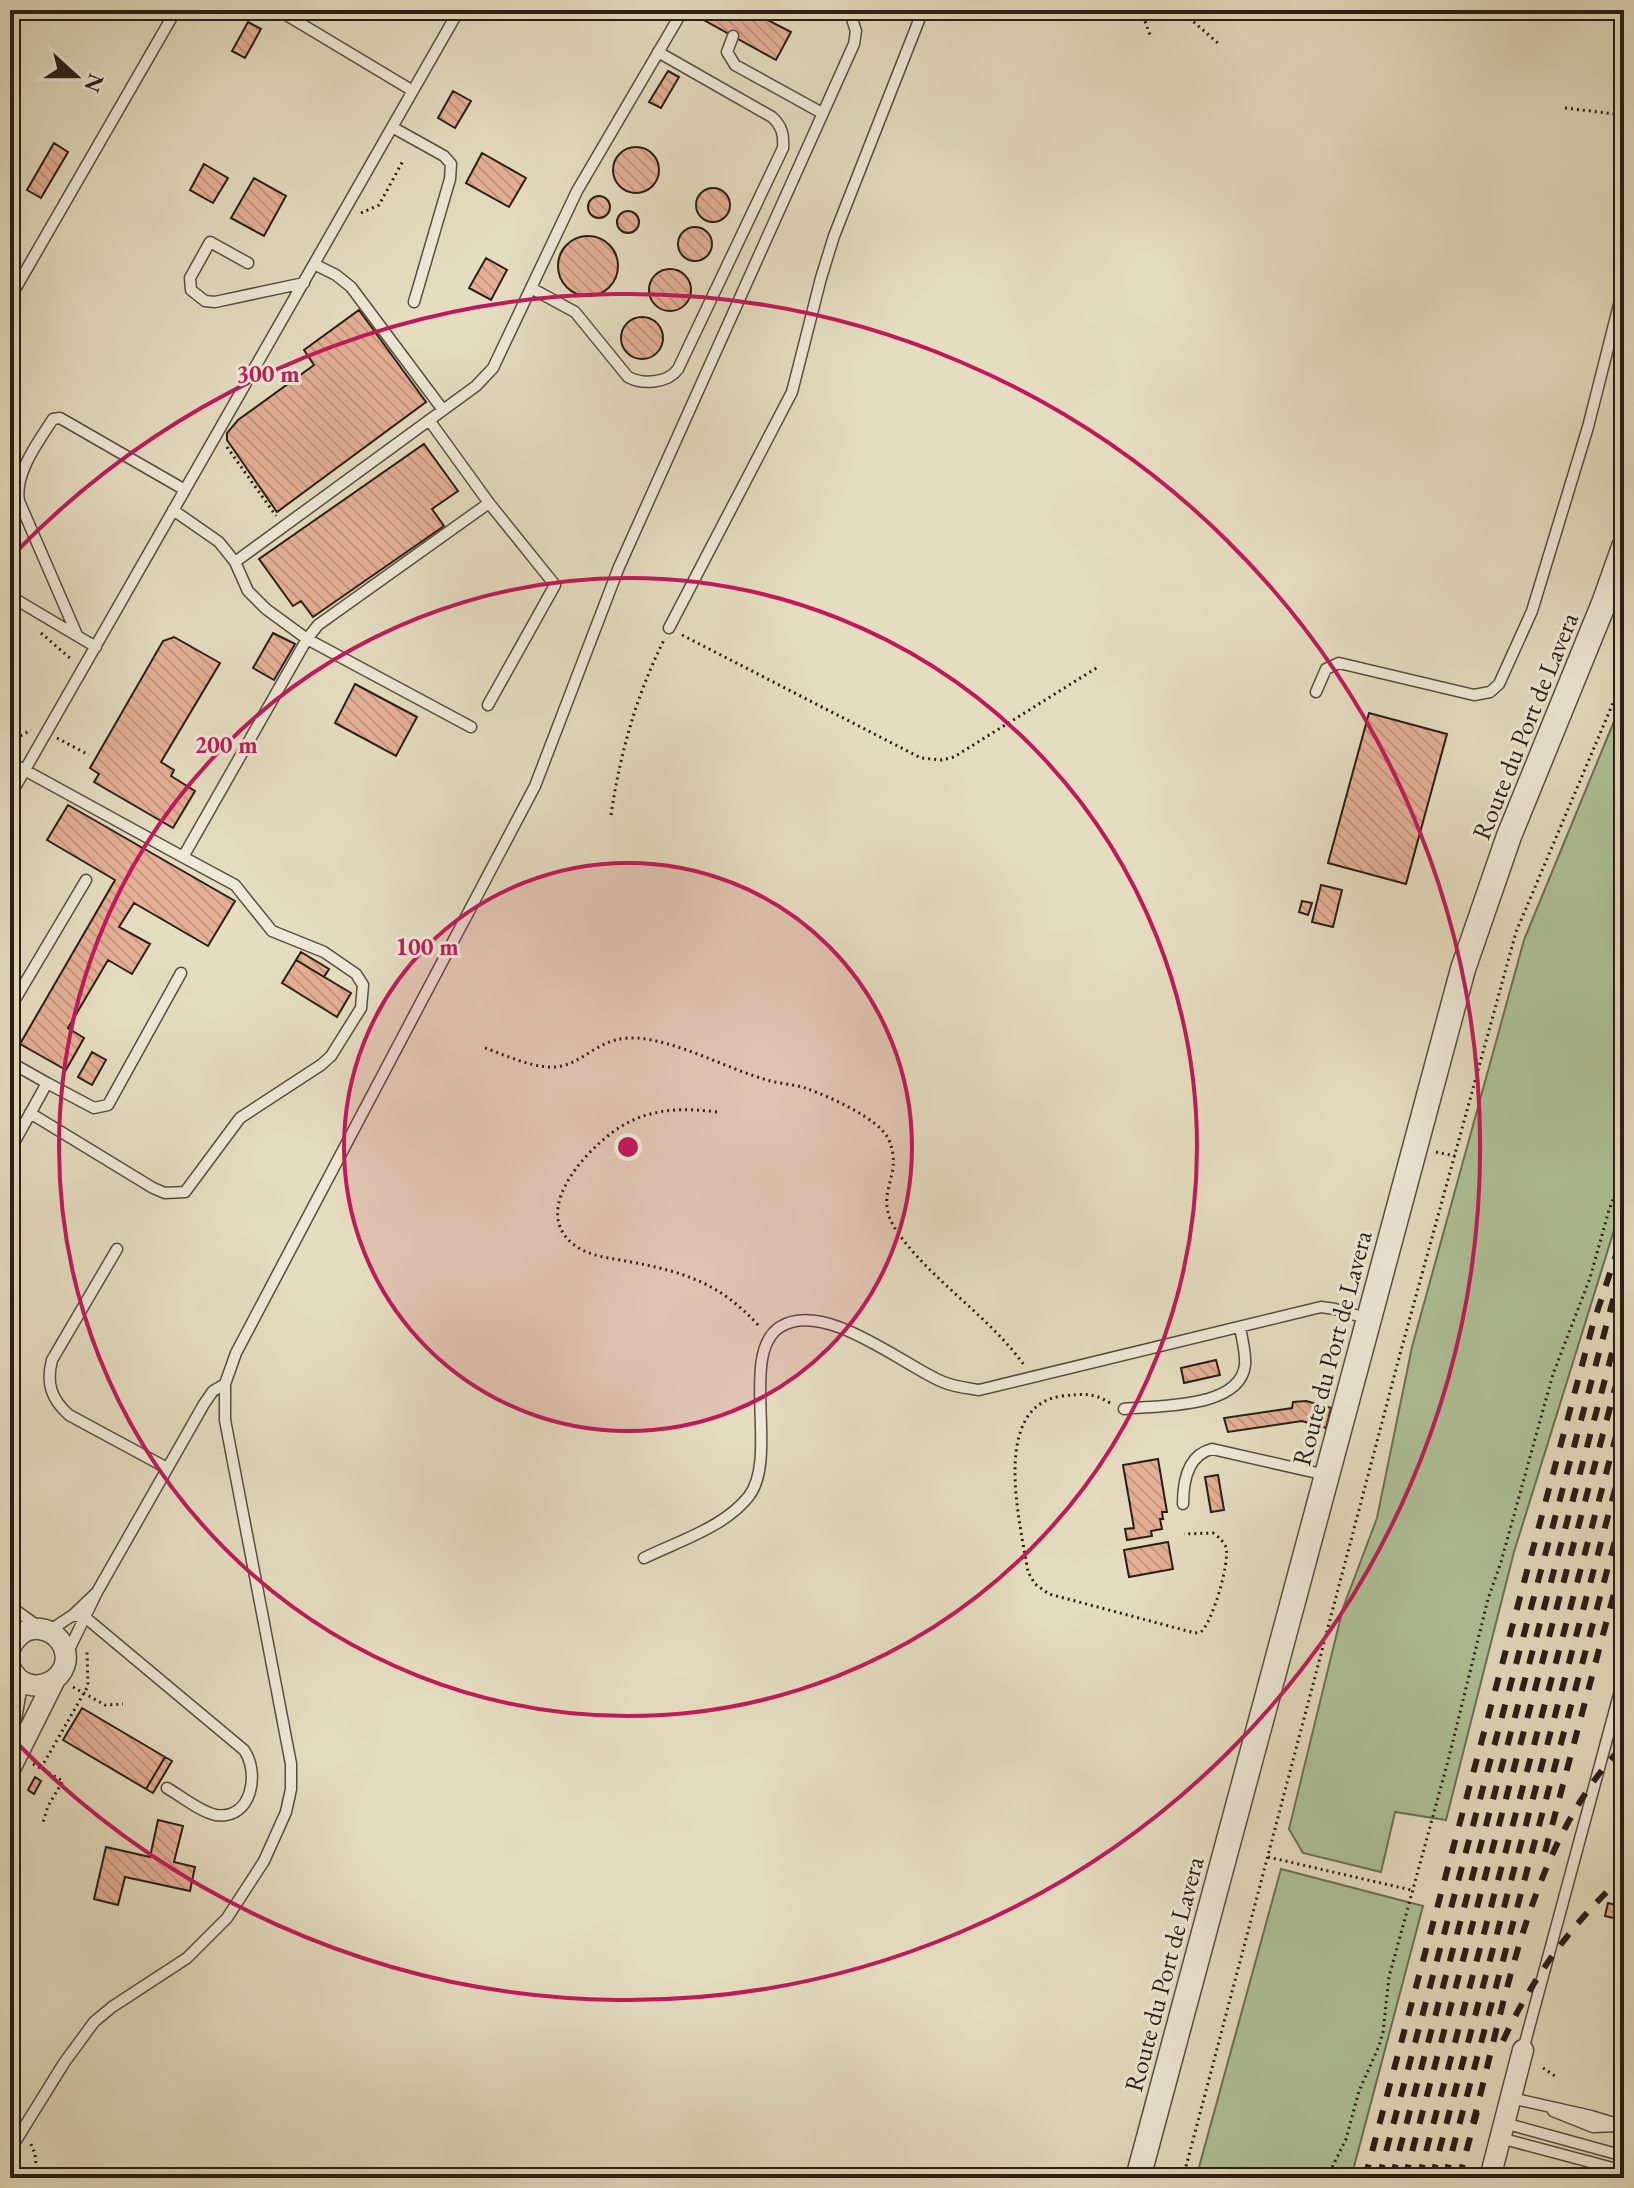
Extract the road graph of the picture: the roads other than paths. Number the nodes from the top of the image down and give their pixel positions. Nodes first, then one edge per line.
1 (176, 10) edge
2 (278, 10) edge
3 (459, 10) edge
4 (683, 10) edge
5 (849, 10) edge
6 (923, 10) edge
7 (733, 36) dead end
8 (658, 52) junction
9 (413, 91) junction
10 (822, 113) junction
11 (392, 127) junction
12 (248, 263) dead end
13 (314, 264) junction
14 (304, 283) junction
15 (1624, 285) edge
16 (531, 288) junction
17 (10, 298) edge
18 (414, 302) dead end
19 (443, 410) junction
20 (429, 420) junction
21 (185, 490) junction
22 (489, 503) junction
23 (173, 510) junction
24 (1624, 547) edge
25 (235, 562) junction
26 (10, 596) edge
27 (669, 628) road end
28 (77, 635) junction
29 (307, 639) junction
30 (96, 647) junction
31 (1316, 692) dead end
32 (488, 705) dead end
33 (471, 727) dead end
34 (10, 762) edge
35 (24, 771) junction
36 (10, 796) edge
37 (183, 857) junction
38 (86, 880) dead end
39 (181, 973) dead end
40 (10, 1008) edge
41 (10, 1062) edge
42 (47, 1083) junction
43 (30, 1113) junction
44 (10, 1150) edge
45 (117, 1249) dead end
46 (1369, 1319) junction
47 (1240, 1327) junction
48 (225, 1384) junction
49 (1124, 1409) road end
50 (167, 1468) junction
51 (1326, 1475) junction
52 (1183, 1504) dead end
53 (644, 1558) dead end
54 (97, 1592) junction
55 (10, 1606) edge
56 (73, 1615) junction
57 (86, 1618) junction
58 (45, 1630) junction
59 (11, 1645) edge
60 (65, 1658) junction
61 (13, 1674) edge
62 (1624, 1676) edge
63 (60, 1681) junction
64 (10, 1724) edge
65 (18, 1765) edge
66 (167, 1788) dead end
67 (1523, 2050) joint
68 (1511, 2098) junction
69 (1622, 2126) edge
70 (1502, 2130) junction
71 (10, 2150) edge
72 (1624, 2156) edge
73 (1624, 2171) edge
74 (1138, 2178) edge
75 (1490, 2178) edge

1 - 17 lane
2 - 9 lane
3 - 9 lane
4 - 8 lane
5 - 10 lane
6 - 27 lane
7 - 10 lane
8 - 16 lane
8 - 16 lane
9 - 11 lane
10 - 48 lane
11 - 13 lane
11 - 18 lane
12 - 14 lane
13 - 14 lane
13 - 19 lane
14 - 21 lane
15 - 31 lane
16 - 19 lane
19 - 20 lane
20 - 22 lane
20 - 25 lane
21 - 23 lane
21 - 28 lane
22 - 29 lane
22 - 32 lane
23 - 25 lane
23 - 30 lane
24 - 46 street, Route du Port de Lavera
25 - 29 lane
26 - 28 lane
28 - 30 lane
29 - 33 lane
29 - 37 lane
30 - 35 lane
34 - 35 lane
35 - 36 lane
35 - 37 lane
37 - 43 lane
38 - 40 lane
39 - 42 lane
41 - 42 lane
42 - 43 lane
43 - 44 lane
45 - 50 lane
46 - 47 lane
46 - 51 street, Route du Port de Lavera
47 - 49 lane
47 - 53 lane
48 - 50 lane
48 - 71 lane
50 - 54 lane
51 - 52 lane
51 - 74 street, Route du Port de Lavera
54 - 56 lane
54 - 57 lane
55 - 58 lane
56 - 57 lane
56 - 58 lane
57 - 60 lane
57 - 66 lane
58 - 59 street
58 - 60 street
60 - 63 street
61 - 63 street
61 - 64 street
62 - 67 lane
63 - 65 street
67 - 68 street
68 - 69 lane
68 - 70 street
70 - 72 lane
70 - 73 lane
70 - 75 street

